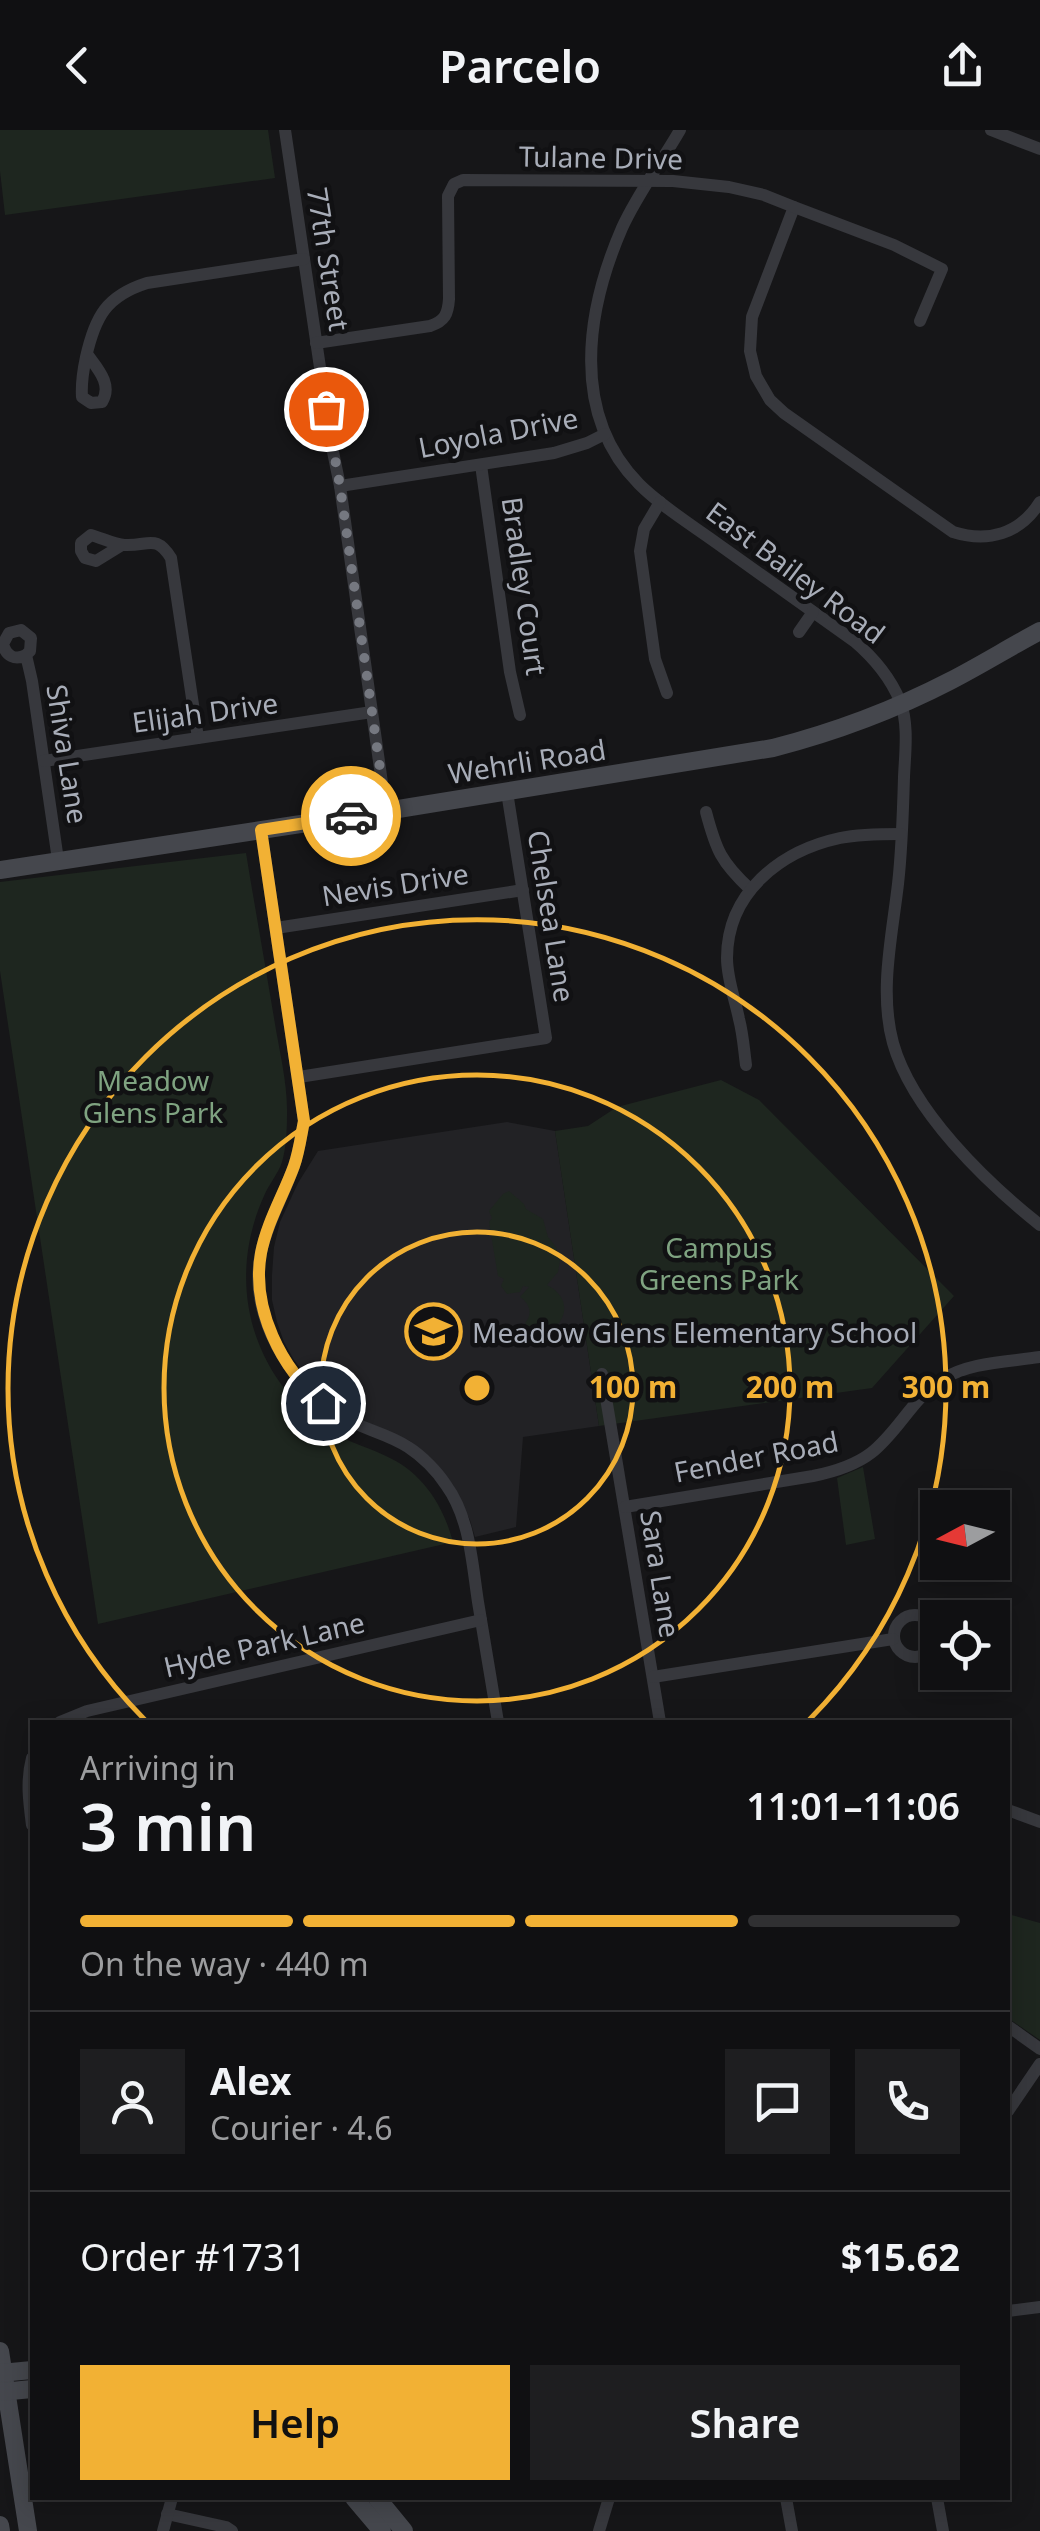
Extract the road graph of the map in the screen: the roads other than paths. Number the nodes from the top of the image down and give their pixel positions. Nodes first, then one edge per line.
1 (284, 130) edge
2 (680, 130) edge
3 (991, 130) edge
4 (1040, 149) edge
5 (648, 181) junction
6 (794, 207) junction
7 (304, 260) junction
8 (920, 322) dead end
9 (316, 343) junction
10 (87, 354) dead end
11 (605, 434) junction
12 (482, 465) junction
13 (340, 486) junction
14 (660, 502) junction
15 (1040, 502) edge
16 (122, 546) dead end
17 (814, 612) junction
18 (1040, 631) edge
19 (799, 632) dead end
20 (26, 655) dead end
21 (667, 693) dead end
22 (901, 704) junction
23 (372, 712) junction
24 (520, 715) dead end
25 (198, 738) junction
26 (44, 761) junction
27 (508, 792) junction
28 (386, 811) junction
29 (706, 812) dead end
30 (261, 830) junction
31 (902, 834) junction
32 (58, 860) junction
33 (0, 870) edge
34 (750, 889) junction
35 (522, 890) junction
36 (276, 928) junction
37 (746, 1065) dead end
38 (299, 1077) junction
39 (1040, 1225) edge
40 (1040, 1357) edge
41 (602, 1374) dead end
42 (625, 1506) junction
43 (481, 1620) junction
44 (893, 1639) dead end
45 (653, 1677) junction
46 (65, 1720) edge
47 (498, 1720) edge
48 (660, 1720) edge
49 (30, 1768) edge
50 (30, 1810) edge
51 (1010, 1811) edge
52 (1040, 1822) edge
53 (1010, 2027) edge
54 (1040, 2049) edge
55 (1040, 2064) edge
56 (1010, 2108) edge
57 (1040, 2307) edge
58 (1010, 2311) edge
59 (0, 2351) edge
60 (30, 2371) edge
61 (2, 2383) edge
62 (30, 2390) edge
63 (171, 2500) edge
64 (356, 2500) edge
65 (379, 2500) edge
66 (608, 2500) edge
67 (786, 2500) edge
68 (938, 2500) edge
69 (167, 2514) junction
70 (28, 2531) edge
71 (163, 2531) edge
72 (232, 2531) edge
73 (382, 2531) edge
74 (404, 2531) edge
75 (599, 2531) edge
76 (792, 2531) edge
77 (943, 2531) edge

1 - 7 street, 77th Street
2 - 5 street, East Bailey Road
3 - 4 street
5 - 6 street, Tulane Drive
5 - 9 street, Tulane Drive
5 - 11 street, East Bailey Road
6 - 8 street, Tulane Drive
6 - 15 street
7 - 9 street, 77th Street
7 - 10 street
9 - 13 street, 77th Street
11 - 12 street, Loyola Drive
11 - 14 street, East Bailey Road
12 - 13 street, Loyola Drive
12 - 24 street, Bradley Court
13 - 23 street, 77th Street
14 - 17 street, East Bailey Road
14 - 21 street
16 - 25 street
17 - 19 street
17 - 22 street, East Bailey Road
18 - 22 street, Wehrli Road
20 - 26 street, Shiva Lane
22 - 27 street, Wehrli Road
22 - 31 street, East Bailey Road
23 - 25 street, Elijah Drive
23 - 28 street, 77th Street
25 - 26 street, Elijah Drive
26 - 32 street, Shiva Lane
27 - 28 street, Wehrli Road
27 - 35 street, Chelsea Lane
28 - 30 street, Wehrli Road
29 - 34 street
30 - 32 street, Wehrli Road
30 - 36 street
31 - 34 street
31 - 39 street, East Bailey Road
32 - 33 street, Wehrli Road
34 - 37 street
35 - 36 street, Nevis Drive
35 - 38 street, Chelsea Lane
36 - 38 street
38 - 43 street
40 - 42 street, Fender Road
41 - 42 street, Sara Lane
42 - 45 street, Sara Lane
43 - 46 street, Hyde Park Lane
43 - 47 street
44 - 45 street
45 - 48 street, Sara Lane
49 - 50 street
51 - 52 street
53 - 54 street
55 - 56 street
57 - 58 street
59 - 61 street
60 - 61 street
61 - 62 street
61 - 70 street
63 - 69 street
64 - 73 street
65 - 74 street
66 - 75 street
67 - 76 street
68 - 77 street
69 - 71 street
69 - 72 street

